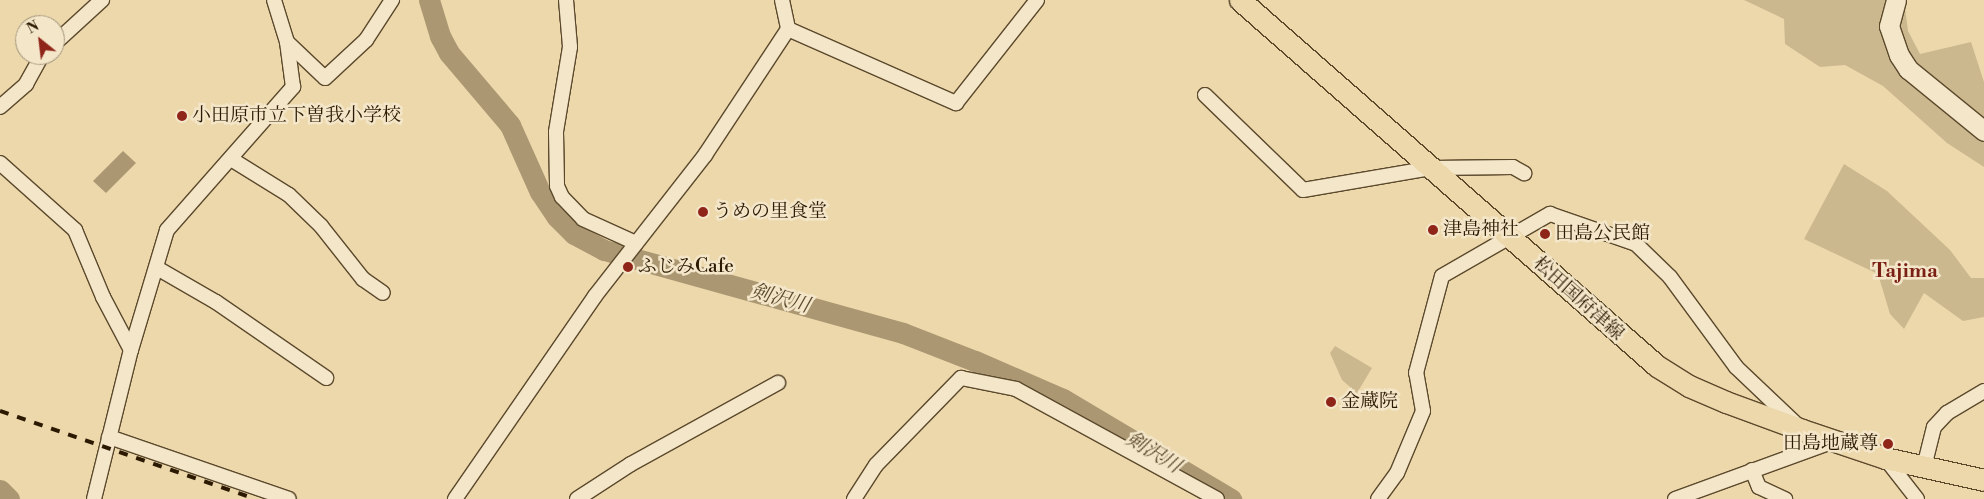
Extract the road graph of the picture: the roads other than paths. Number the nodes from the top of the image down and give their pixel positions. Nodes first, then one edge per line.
1 (102, 0) edge
2 (274, 0) edge
3 (392, 0) edge
4 (566, 0) edge
5 (782, 0) edge
6 (1037, 0) edge
7 (1240, 0) edge
8 (1896, 0) edge
9 (788, 29) junction
10 (65, 34) edge
11 (287, 42) junction
12 (36, 65) edge
13 (1206, 96) dead end
14 (0, 107) edge
15 (1984, 130) edge
16 (231, 159) junction
17 (0, 163) edge
18 (1432, 168) junction
19 (1524, 172) dead end
20 (1510, 238) junction
21 (634, 245) junction
22 (157, 268) junction
23 (383, 294) dead end
24 (131, 350) junction
25 (326, 378) dead end
26 (778, 383) dead end
27 (1984, 391) edge
28 (1802, 430) junction
29 (109, 437) junction
30 (1836, 440) junction
31 (1885, 458) junction
32 (1924, 467) junction
33 (1752, 470) junction
34 (1984, 480) edge
35 (94, 499) edge
36 (289, 499) edge
37 (455, 499) edge
38 (577, 499) edge
39 (854, 499) edge
40 (1217, 499) edge
41 (1378, 499) edge
42 (1675, 499) edge
43 (1784, 499) edge
44 (1917, 499) edge

1 - 10 street
2 - 11 street
3 - 11 street
4 - 21 street
5 - 9 street
6 - 9 street
7 - 18 main road, 松田国府津線
8 - 15 street
9 - 21 street
11 - 16 street
12 - 14 street
13 - 18 street
16 - 22 street
16 - 23 street
17 - 24 street
18 - 19 street
18 - 20 main road, 松田国府津線
20 - 28 main road, 松田国府津線
20 - 28 street
20 - 41 street
21 - 37 street
22 - 24 street
22 - 25 street
24 - 29 street
26 - 38 street
27 - 32 street
28 - 30 main road, 松田国府津線
29 - 35 street
29 - 36 street
30 - 31 main road, 松田国府津線
30 - 33 street
31 - 32 main road, 松田国府津線
31 - 44 street
32 - 34 main road, 松田国府津線
33 - 42 street
33 - 43 street
39 - 40 street

